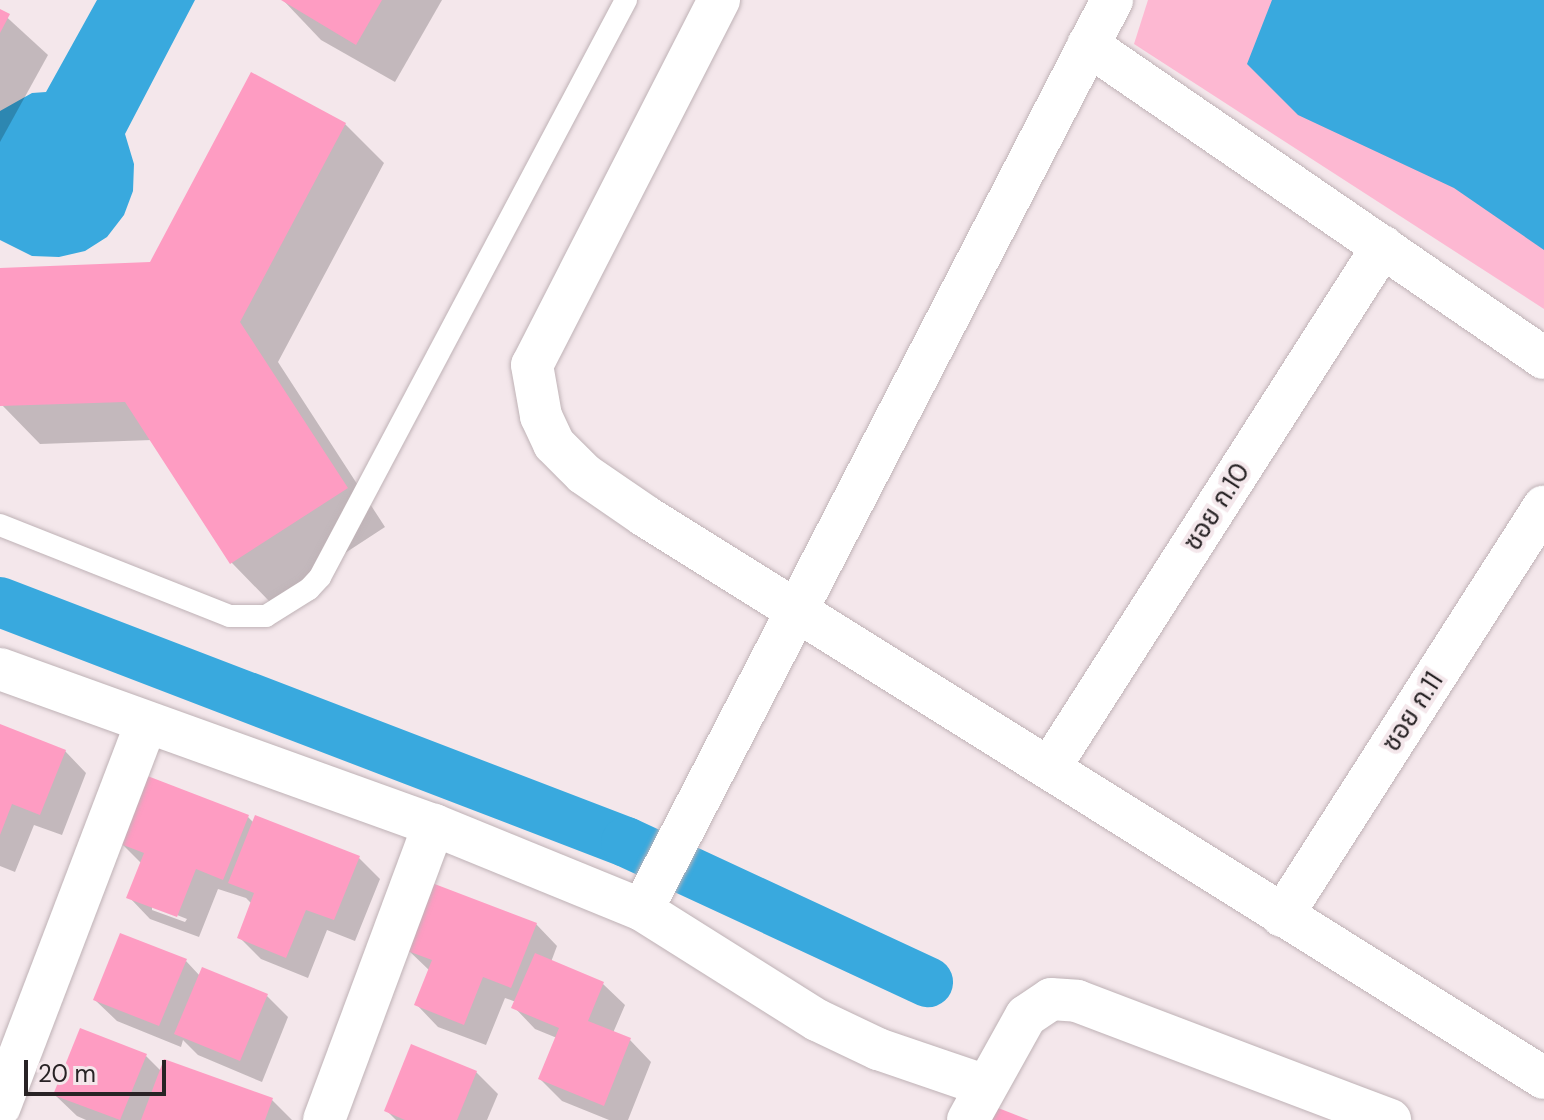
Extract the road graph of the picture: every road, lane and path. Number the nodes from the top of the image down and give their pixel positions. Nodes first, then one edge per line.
1 (626, 0) edge
2 (719, 0) edge
3 (1112, 0) edge
4 (1088, 45) junction
5 (1383, 246) junction
6 (1544, 358) edge
7 (1544, 507) edge
8 (0, 525) edge
9 (796, 607) junction
10 (0, 669) edge
11 (146, 724) junction
12 (1050, 767) junction
13 (434, 825) junction
14 (642, 910) junction
15 (1282, 916) junction
16 (1541, 1070) edge
17 (977, 1103) edge
18 (0, 1106) edge
19 (324, 1120) edge
20 (1390, 1120) edge

1 - 8 lane
2 - 9 street
3 - 4 street
4 - 5 street
4 - 9 street
5 - 6 street
5 - 12 street, ซอย ก.10
7 - 15 street, ซอย ก.11
9 - 12 street
9 - 14 street
10 - 11 street
11 - 13 street
11 - 18 street
12 - 15 street
13 - 14 street
13 - 19 street
14 - 17 street
15 - 16 street
17 - 20 street

